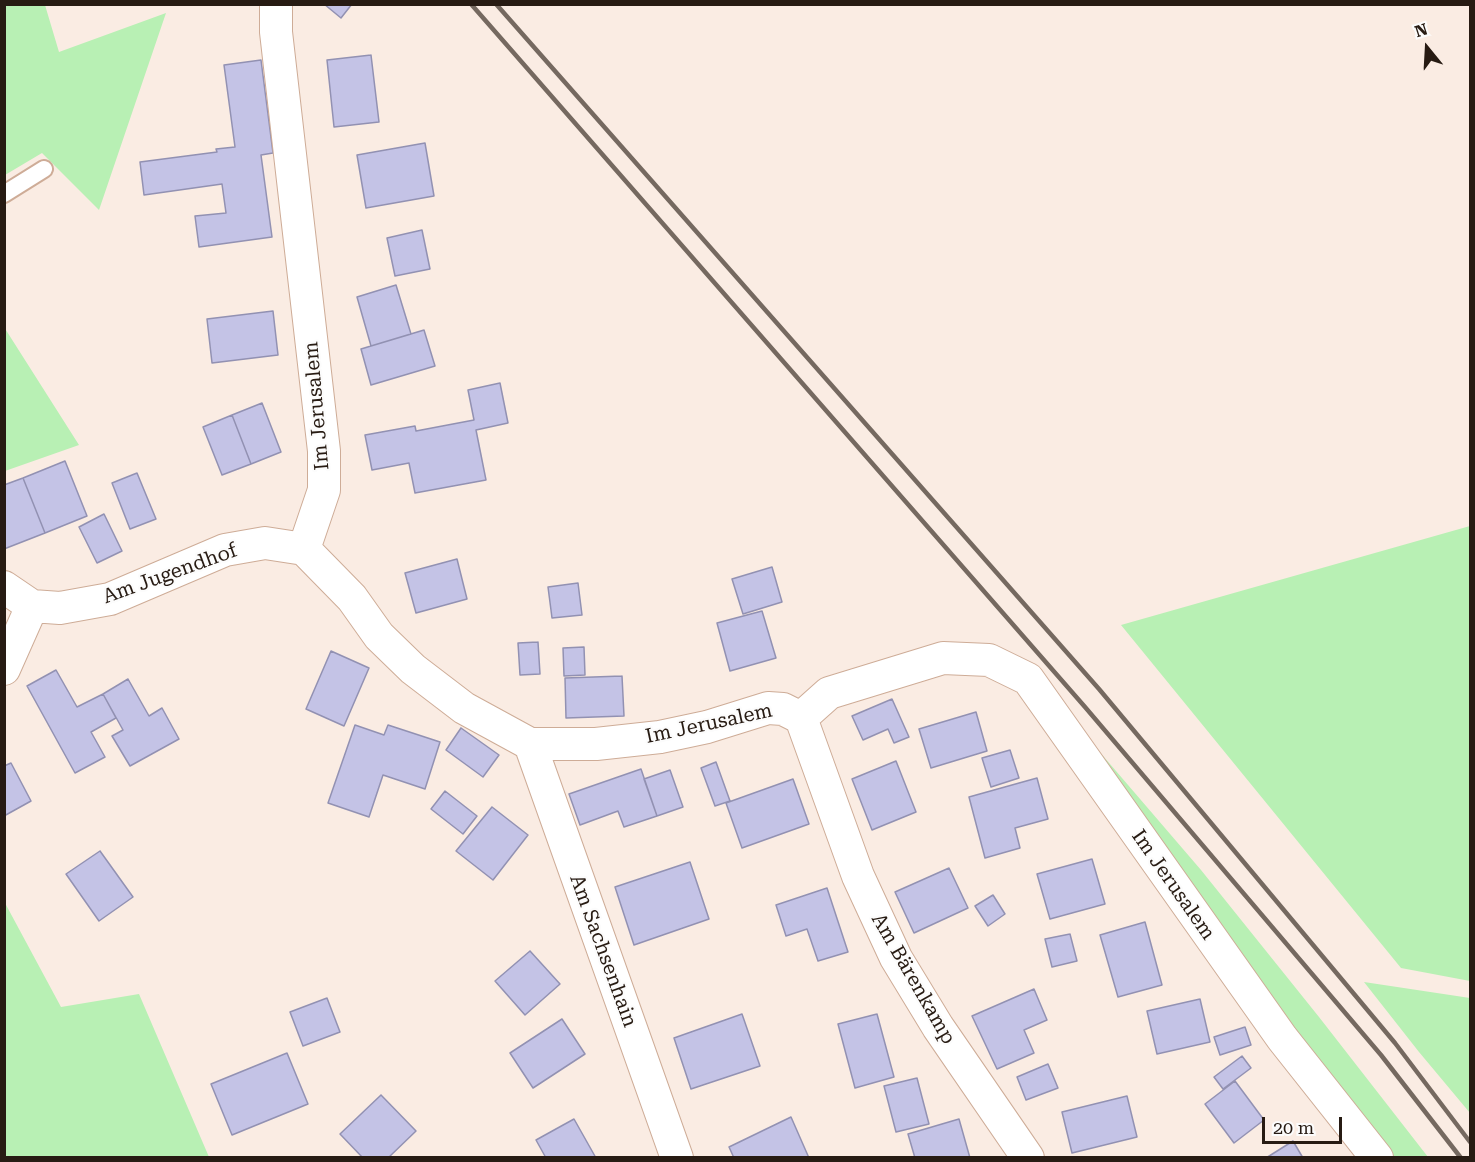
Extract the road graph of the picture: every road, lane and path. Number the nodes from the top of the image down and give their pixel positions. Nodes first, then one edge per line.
1 (276, 4) edge
2 (44, 169) dead end
3 (4, 194) edge
4 (304, 549) junction
5 (4, 587) edge
6 (32, 606) junction
7 (4, 669) edge
8 (801, 718) junction
9 (530, 744) junction
10 (677, 1158) edge
11 (1028, 1158) edge
12 (1377, 1158) edge

1 - 4 street, Im Jerusalem
2 - 3 lane
4 - 6 street, Am Jugendhof
4 - 9 street, Im Jerusalem
5 - 6 street
6 - 7 street
8 - 9 street, Im Jerusalem
8 - 11 street, Am Bärenkamp
8 - 12 street, Im Jerusalem
9 - 10 street, Am Sachsenhain

